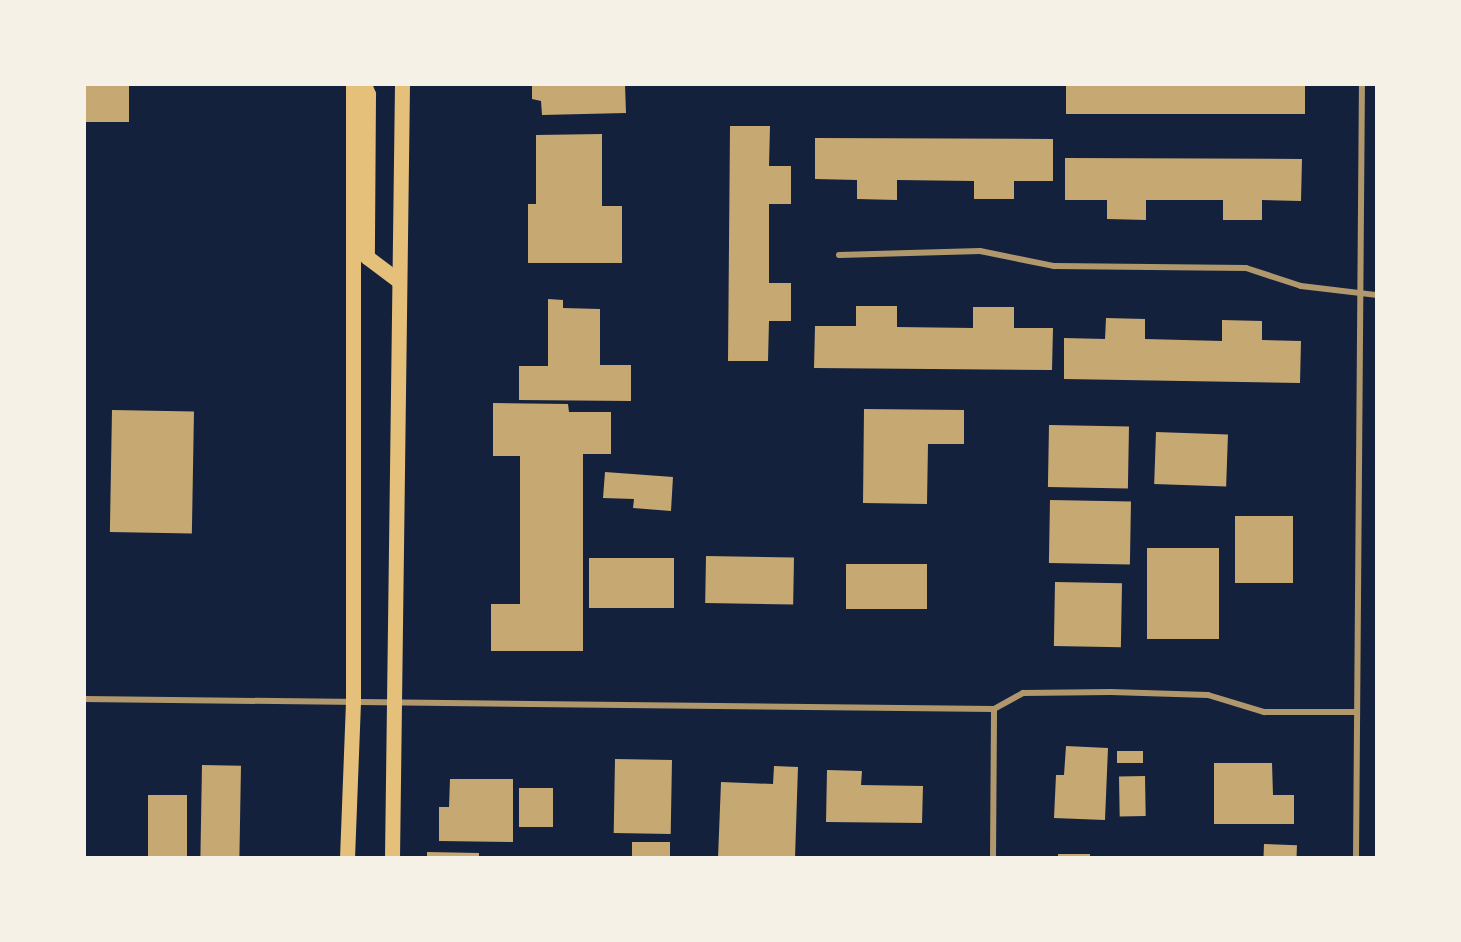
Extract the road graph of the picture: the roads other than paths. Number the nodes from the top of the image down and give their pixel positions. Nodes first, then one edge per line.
1 (353, 84) edge
2 (364, 84) edge
3 (402, 84) edge
4 (1362, 84) edge
5 (839, 255) dead end
6 (399, 280) junction
7 (1360, 295) junction
8 (1377, 295) edge
9 (84, 699) edge
10 (392, 700) junction
11 (352, 701) junction
12 (994, 709) junction
13 (1357, 712) junction
14 (347, 858) edge
15 (392, 858) edge
16 (993, 858) edge
17 (1356, 858) edge

1 - 11 main road
2 - 6 main road
3 - 6 main road
4 - 7 street
5 - 7 street
6 - 10 main road
7 - 8 street
7 - 13 street
9 - 11 street
10 - 11 street
10 - 12 street
10 - 15 main road
11 - 14 main road
12 - 13 street
12 - 16 street
13 - 17 street

